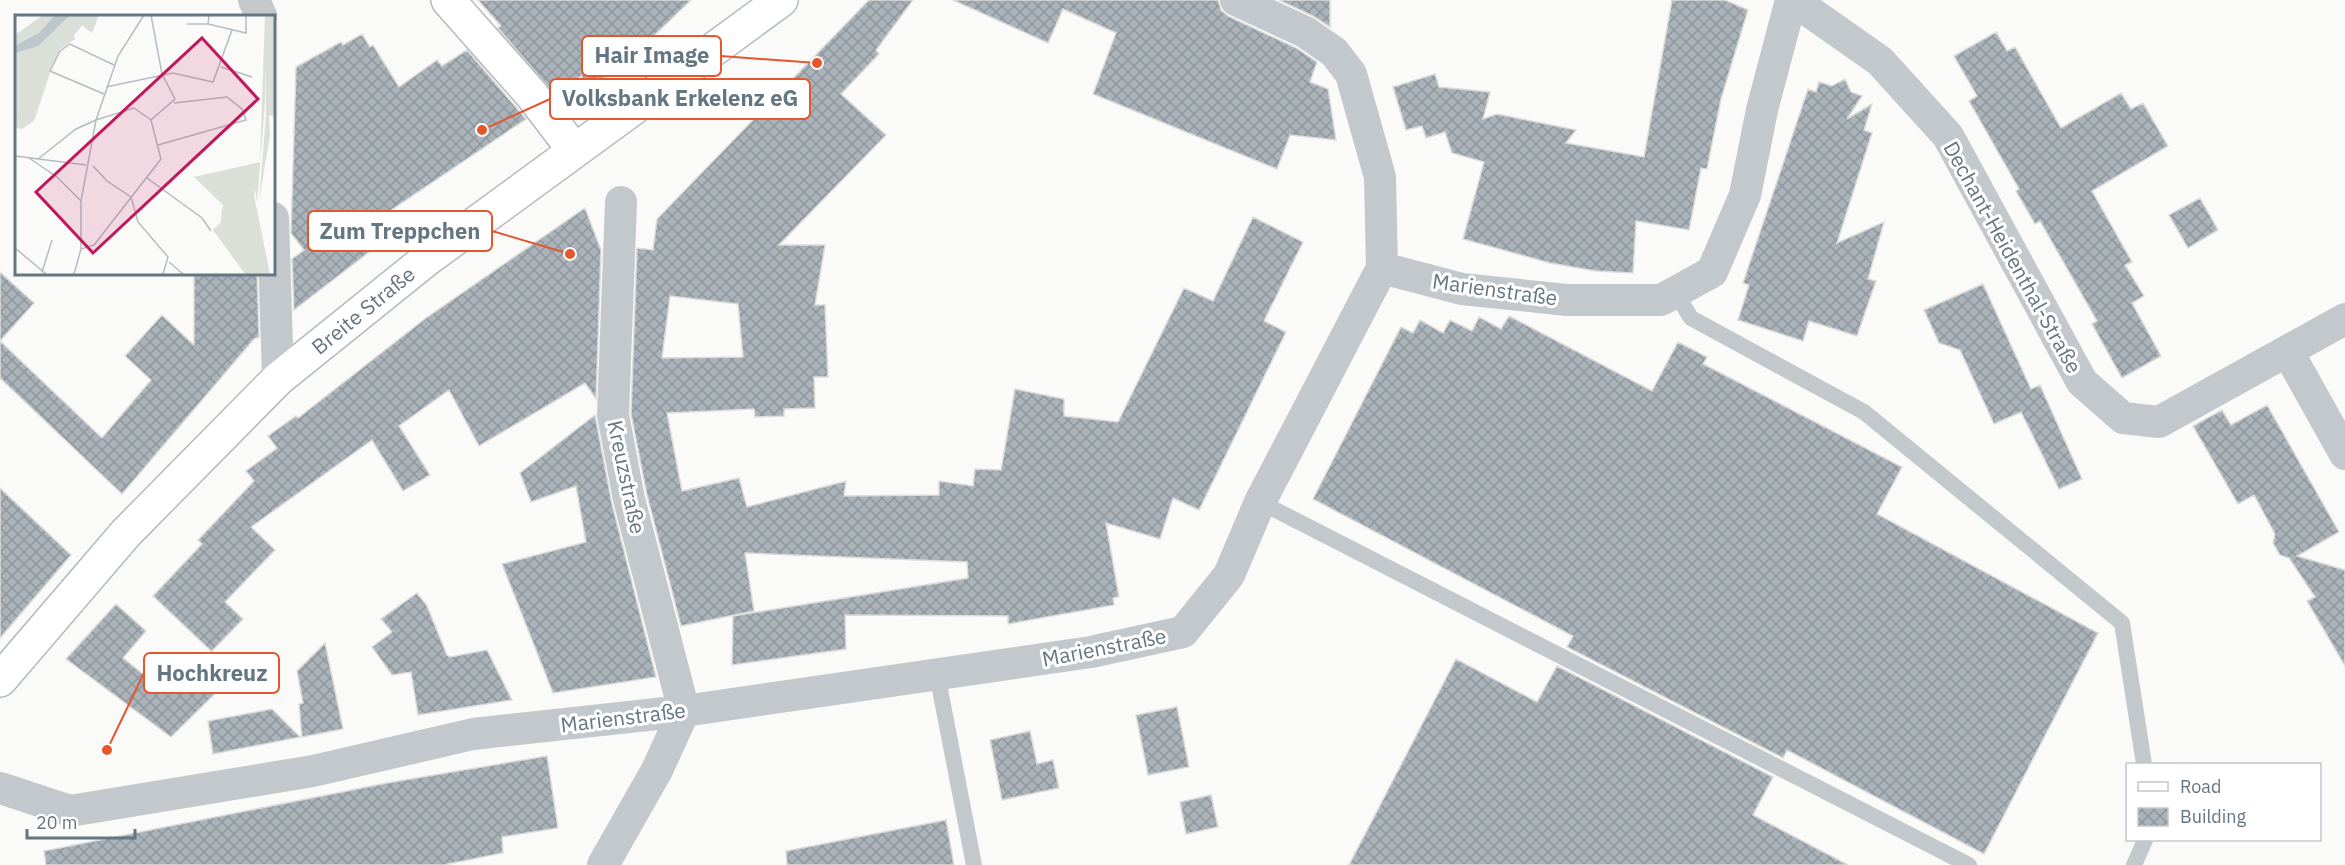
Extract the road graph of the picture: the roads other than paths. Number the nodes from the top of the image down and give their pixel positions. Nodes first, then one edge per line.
1 (255, 0) edge
2 (448, 0) edge
3 (781, 0) edge
4 (1236, 0) edge
5 (1792, 0) edge
6 (261, 15) edge
7 (574, 150) junction
8 (621, 202) dead end
9 (274, 250) edge
10 (1382, 268) junction
11 (1675, 292) junction
12 (2345, 319) edge
13 (2288, 352) junction
14 (278, 379) junction
15 (2345, 454) edge
16 (1260, 502) junction
17 (937, 674) junction
18 (0, 680) edge
19 (684, 711) junction
20 (2144, 763) edge
21 (0, 788) edge
22 (2145, 841) edge
23 (603, 865) edge
24 (974, 865) edge
25 (1969, 865) edge
26 (2134, 865) edge

1 - 6 street
2 - 7 main road
3 - 7 main road, Breite Straße
4 - 10 street
5 - 11 street, Marienstraße
5 - 13 street, Dechant-Heidenthal-Straße
7 - 14 main road, Breite Straße
8 - 19 street, Kreuzstraße
9 - 14 street
10 - 11 street, Marienstraße
10 - 16 street, Marienstraße
11 - 20 lane
12 - 13 street, Dechant-Heidenthal-Straße
13 - 15 street
14 - 18 main road, Breite Straße
16 - 17 street, Marienstraße
16 - 25 lane
17 - 19 street, Marienstraße
17 - 24 lane
19 - 21 street, Marienstraße
19 - 23 street
22 - 26 lane

